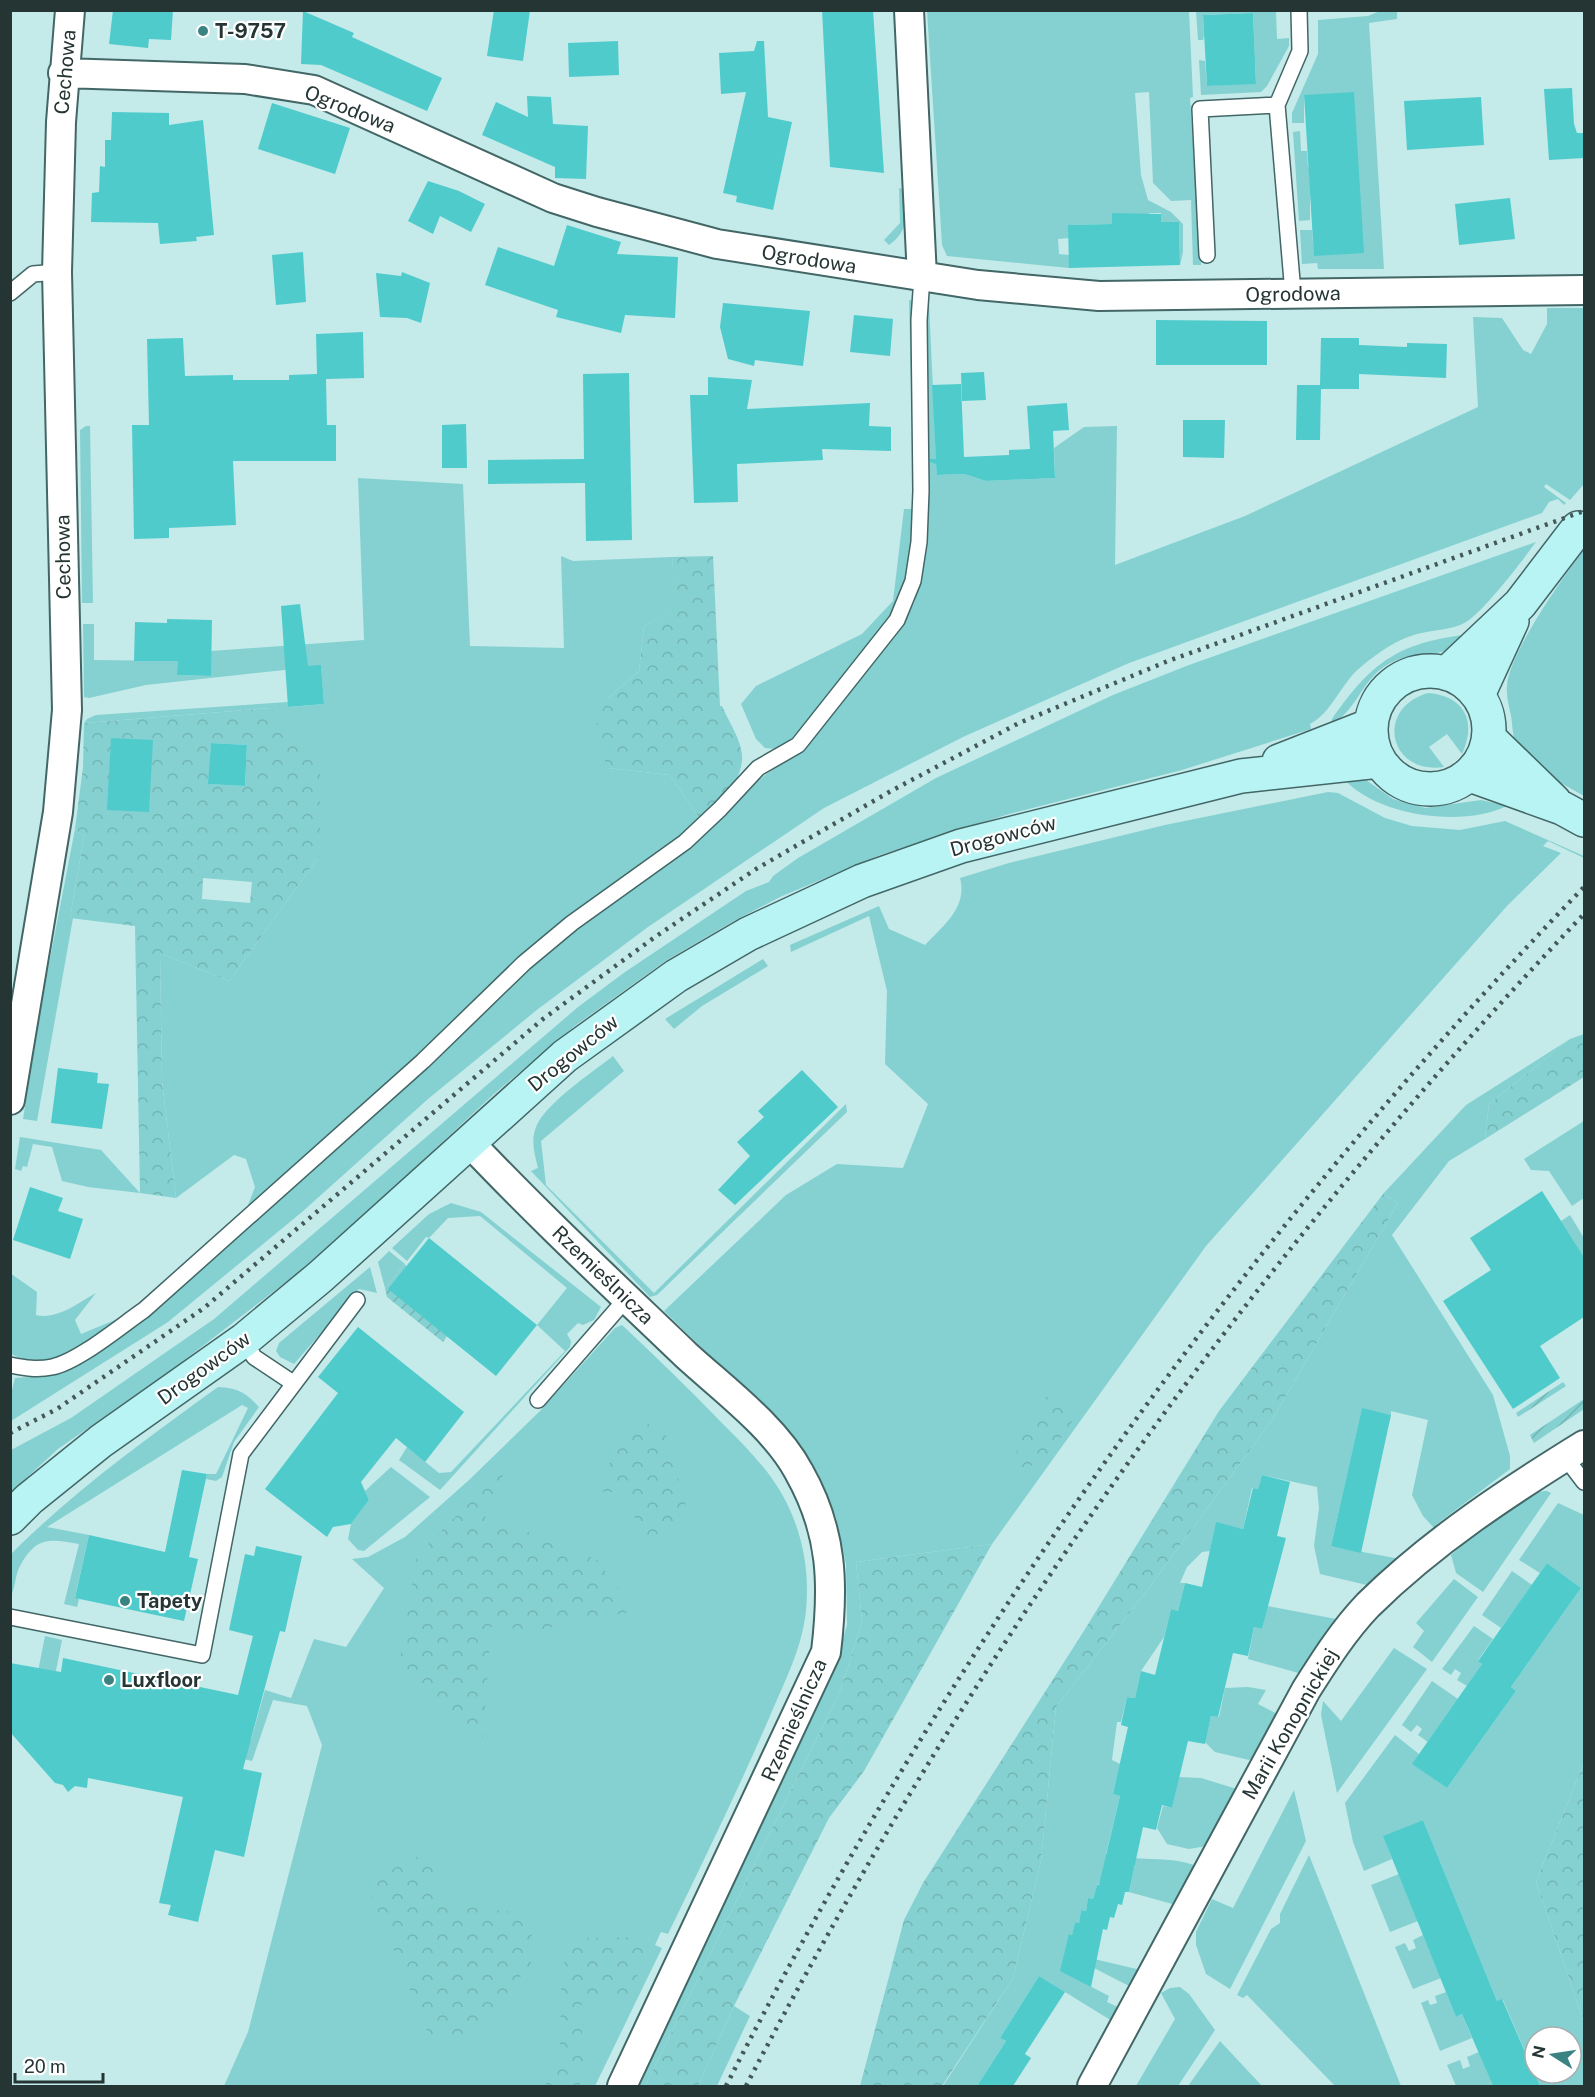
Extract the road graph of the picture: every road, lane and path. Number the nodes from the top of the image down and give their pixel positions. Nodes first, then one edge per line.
1 (70, 10) edge
2 (909, 10) edge
3 (1299, 10) edge
4 (1309, 10) edge
5 (1300, 26) junction
6 (63, 73) junction
7 (1277, 105) junction
8 (1207, 255) dead end
9 (57, 272) junction
10 (922, 277) junction
11 (1584, 290) edge
12 (10, 292) edge
13 (1293, 293) junction
14 (1578, 528) dead end
15 (1520, 604) junction
16 (1448, 674) junction
17 (1478, 695) junction
18 (1371, 724) junction
19 (1489, 738) junction
20 (1379, 761) junction
21 (1470, 775) junction
22 (1241, 776) junction
23 (1573, 814) edge
24 (10, 1100) edge
25 (469, 1142) junction
26 (626, 1299) junction
27 (357, 1300) dead end
28 (244, 1340) junction
29 (10, 1365) edge
30 (293, 1383) junction
31 (538, 1400) dead end
32 (1575, 1451) edge
33 (1584, 1482) edge
34 (10, 1518) edge
35 (10, 1617) edge
36 (622, 2086) edge
37 (1092, 2086) edge

1 - 6 street, Cechowa
2 - 10 street
3 - 5 lane
4 - 5 lane
5 - 7 lane
6 - 9 street, Cechowa
6 - 10 street, Ogrodowa
7 - 8 lane
7 - 13 lane
9 - 12 lane
9 - 24 street, Cechowa
10 - 13 street, Ogrodowa
10 - 29 lane
11 - 13 street, Ogrodowa
14 - 15 street
15 - 16 street
15 - 17 street
16 - 17 street
16 - 18 street
17 - 19 street
18 - 20 street
18 - 22 street, Drogowców
19 - 21 street
19 - 23 street
20 - 21 street
20 - 22 street, Drogowców
21 - 23 street
22 - 25 street, Drogowców
25 - 26 street, Rzemieślnicza
25 - 28 street, Drogowców
26 - 31 lane
26 - 36 street, Rzemieślnicza
27 - 30 lane
28 - 30 lane
28 - 34 street, Drogowców
30 - 35 lane
32 - 33 lane
32 - 37 street, Marii Konopnickiej

